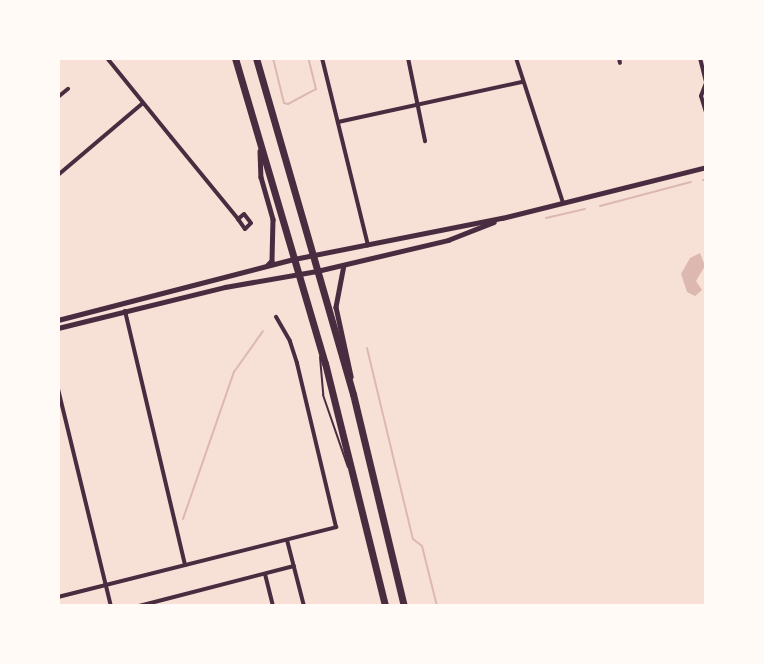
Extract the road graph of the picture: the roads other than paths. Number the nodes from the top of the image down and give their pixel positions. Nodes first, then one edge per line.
1 (107, 58) edge
2 (235, 58) edge
3 (256, 58) edge
4 (322, 58) edge
5 (408, 58) edge
6 (516, 58) edge
7 (700, 58) edge
8 (522, 82) junction
9 (705, 83) edge
10 (68, 89) dead end
11 (58, 97) edge
12 (143, 103) junction
13 (418, 104) junction
14 (705, 112) edge
15 (338, 122) junction
16 (425, 141) dead end
17 (260, 145) junction
18 (705, 167) edge
19 (58, 175) edge
20 (563, 203) junction
21 (502, 218) junction
22 (238, 219) dead end
23 (368, 245) junction
24 (312, 255) junction
25 (373, 257) junction
26 (294, 259) junction
27 (345, 264) junction
28 (267, 267) junction
29 (317, 271) junction
30 (299, 274) junction
31 (126, 311) junction
32 (276, 317) dead end
33 (58, 320) edge
34 (58, 328) edge
35 (58, 389) edge
36 (353, 394) junction
37 (287, 540) junction
38 (185, 565) junction
39 (294, 566) junction
40 (265, 573) junction
41 (105, 585) junction
42 (58, 597) edge
43 (272, 605) edge
44 (111, 606) edge
45 (139, 606) edge
46 (304, 606) edge
47 (385, 606) edge
48 (404, 606) edge

1 - 12 street
2 - 17 highway
3 - 24 highway
4 - 15 street
5 - 13 street
6 - 8 street
7 - 9 street
8 - 13 street
8 - 20 street
9 - 14 street
10 - 11 street
12 - 19 street
12 - 22 street
13 - 15 street
13 - 16 street
15 - 23 street
17 - 26 highway
17 - 28 street
18 - 20 street
20 - 21 street
21 - 23 street
21 - 25 street
23 - 24 street
23 - 25 street
24 - 26 street
24 - 29 highway
25 - 27 street
26 - 28 street
26 - 30 highway
27 - 29 street
27 - 36 street
28 - 33 street
29 - 30 street
29 - 36 highway
30 - 31 street
30 - 47 highway
31 - 34 street
31 - 38 street
32 - 37 street
35 - 41 street
36 - 48 highway
37 - 38 street
37 - 39 street
38 - 41 street
39 - 40 street
39 - 46 street
40 - 43 street
40 - 45 street
41 - 42 street
41 - 44 street

